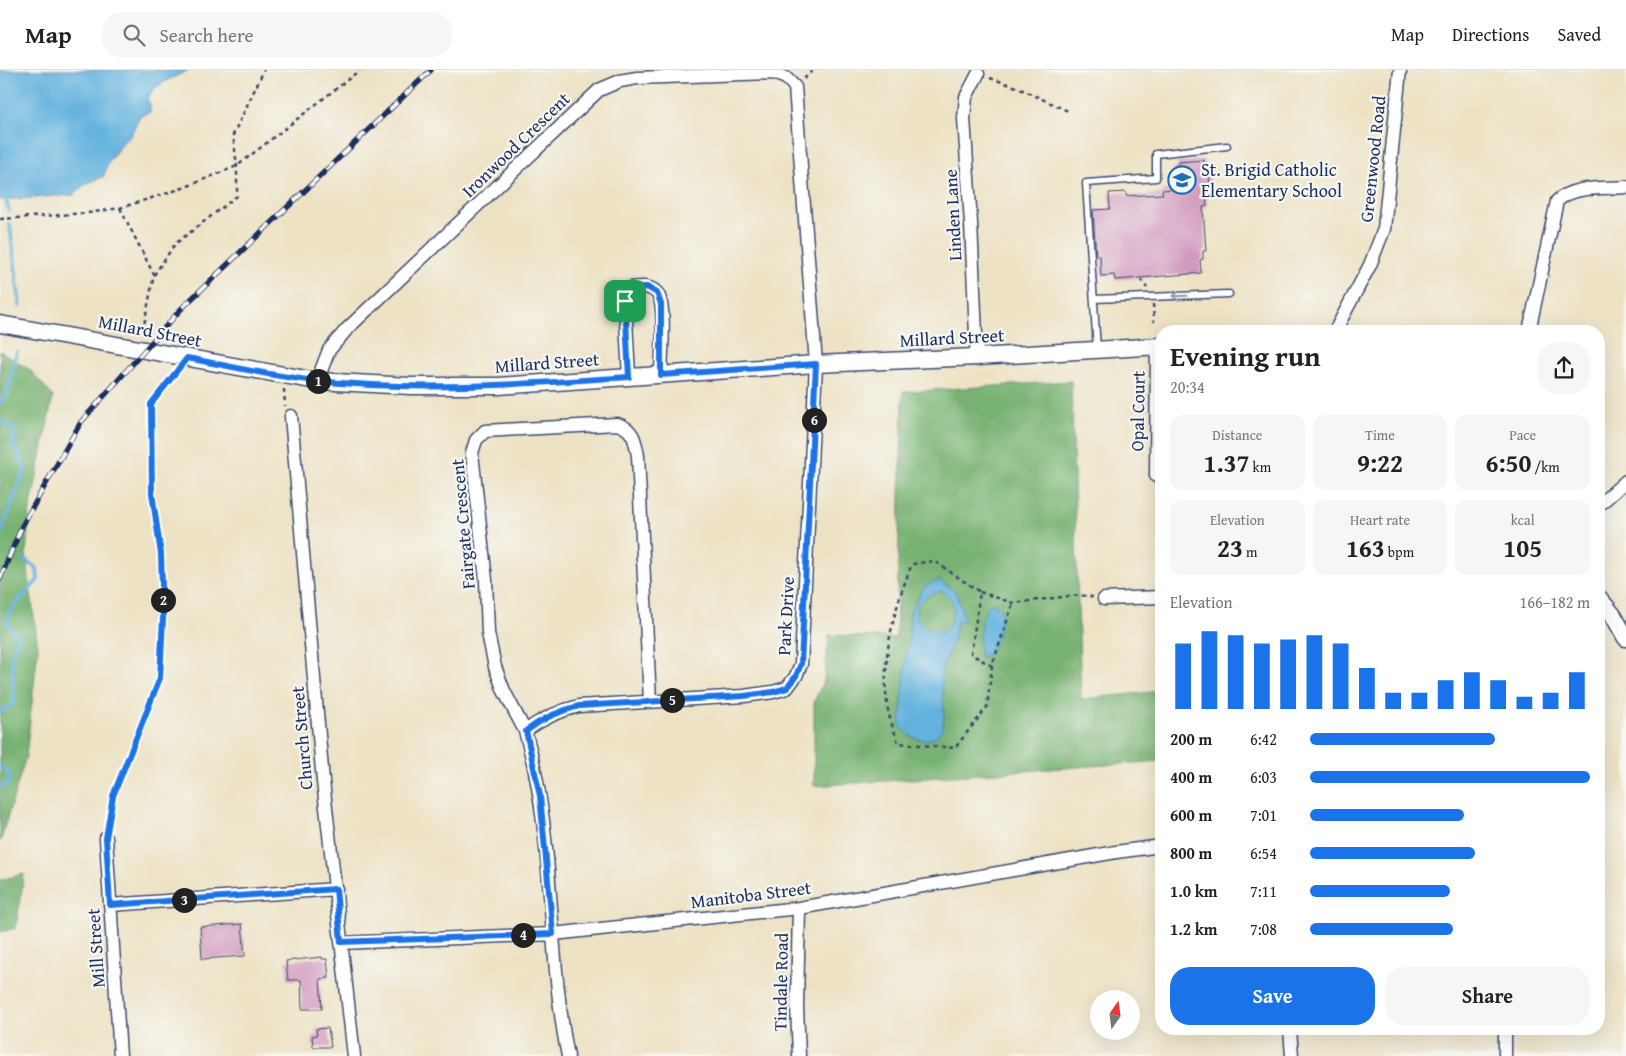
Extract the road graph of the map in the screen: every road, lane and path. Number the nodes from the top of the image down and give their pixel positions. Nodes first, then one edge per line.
1 (264, 70) edge
2 (360, 70) edge
3 (1400, 70) edge
4 (978, 74) joint
5 (1070, 112) dead end
6 (1227, 146) dead end
7 (237, 166) junction
8 (1626, 188) edge
9 (120, 208) junction
10 (0, 219) edge
11 (154, 275) junction
12 (1229, 294) dead end
13 (1094, 299) junction
14 (0, 324) edge
15 (1338, 325) edge
16 (1530, 325) edge
17 (1155, 346) edge
18 (140, 348) junction
19 (1097, 350) junction
20 (977, 357) junction
21 (187, 358) junction
22 (816, 364) junction
23 (284, 375) junction
24 (661, 375) junction
25 (629, 377) junction
26 (317, 381) junction
27 (291, 416) joint
28 (1626, 482) edge
29 (1605, 500) edge
30 (980, 592) junction
31 (1155, 597) edge
32 (1104, 599) joint
33 (1013, 602) junction
34 (1605, 605) edge
35 (1626, 638) edge
36 (992, 666) junction
37 (650, 701) junction
38 (526, 731) junction
39 (106, 838) joint
40 (1155, 847) edge
41 (336, 889) junction
42 (110, 905) junction
43 (799, 908) junction
44 (553, 934) junction
45 (341, 942) junction
46 (1290, 1035) edge
47 (1505, 1035) edge
48 (120, 1056) edge
49 (354, 1056) edge
50 (568, 1056) edge
51 (799, 1056) edge
52 (1292, 1056) edge
53 (1505, 1056) edge

1 - 7 path
2 - 7 path
3 - 15 street, Greenwood Road
4 - 5 path
4 - 20 street, Linden Lane
6 - 13 lane
7 - 9 path
7 - 11 path
8 - 16 street
9 - 10 path
9 - 11 path
11 - 18 path
12 -> 13 lane
13 - 19 lane
14 - 18 street, Millard Street
17 - 19 street, Millard Street
18 - 21 street, Millard Street
19 - 20 street, Millard Street
20 - 22 street, Millard Street
21 - 23 street, Millard Street
21 - 39 path
22 - 24 street, Millard Street
22 - 26 street, Ironwood Crescent
22 - 37 street, Park Drive
23 - 26 street, Millard Street
23 - 27 path
24 - 25 street, Millard Street
24 - 25 street
25 - 26 street, Millard Street
27 - 41 street, Church Street
28 - 29 street
30 - 33 path
30 - 36 path
30 - 36 path
31 - 32 street
32 - 33 path
33 - 36 path
34 - 35 street
37 - 38 street, Park Drive
37 - 38 street, Fairgate Crescent
38 - 44 street
39 - 42 street, Mill Street
40 - 43 street, Manitoba Street
41 - 42 street
41 - 45 street, Church Street
42 - 48 street, Mill Street
43 - 44 street, Manitoba Street
43 - 51 street, Tindale Road
44 - 45 street, Manitoba Street
44 - 50 street
45 - 49 street, Church Street
46 - 52 street
47 - 53 street

